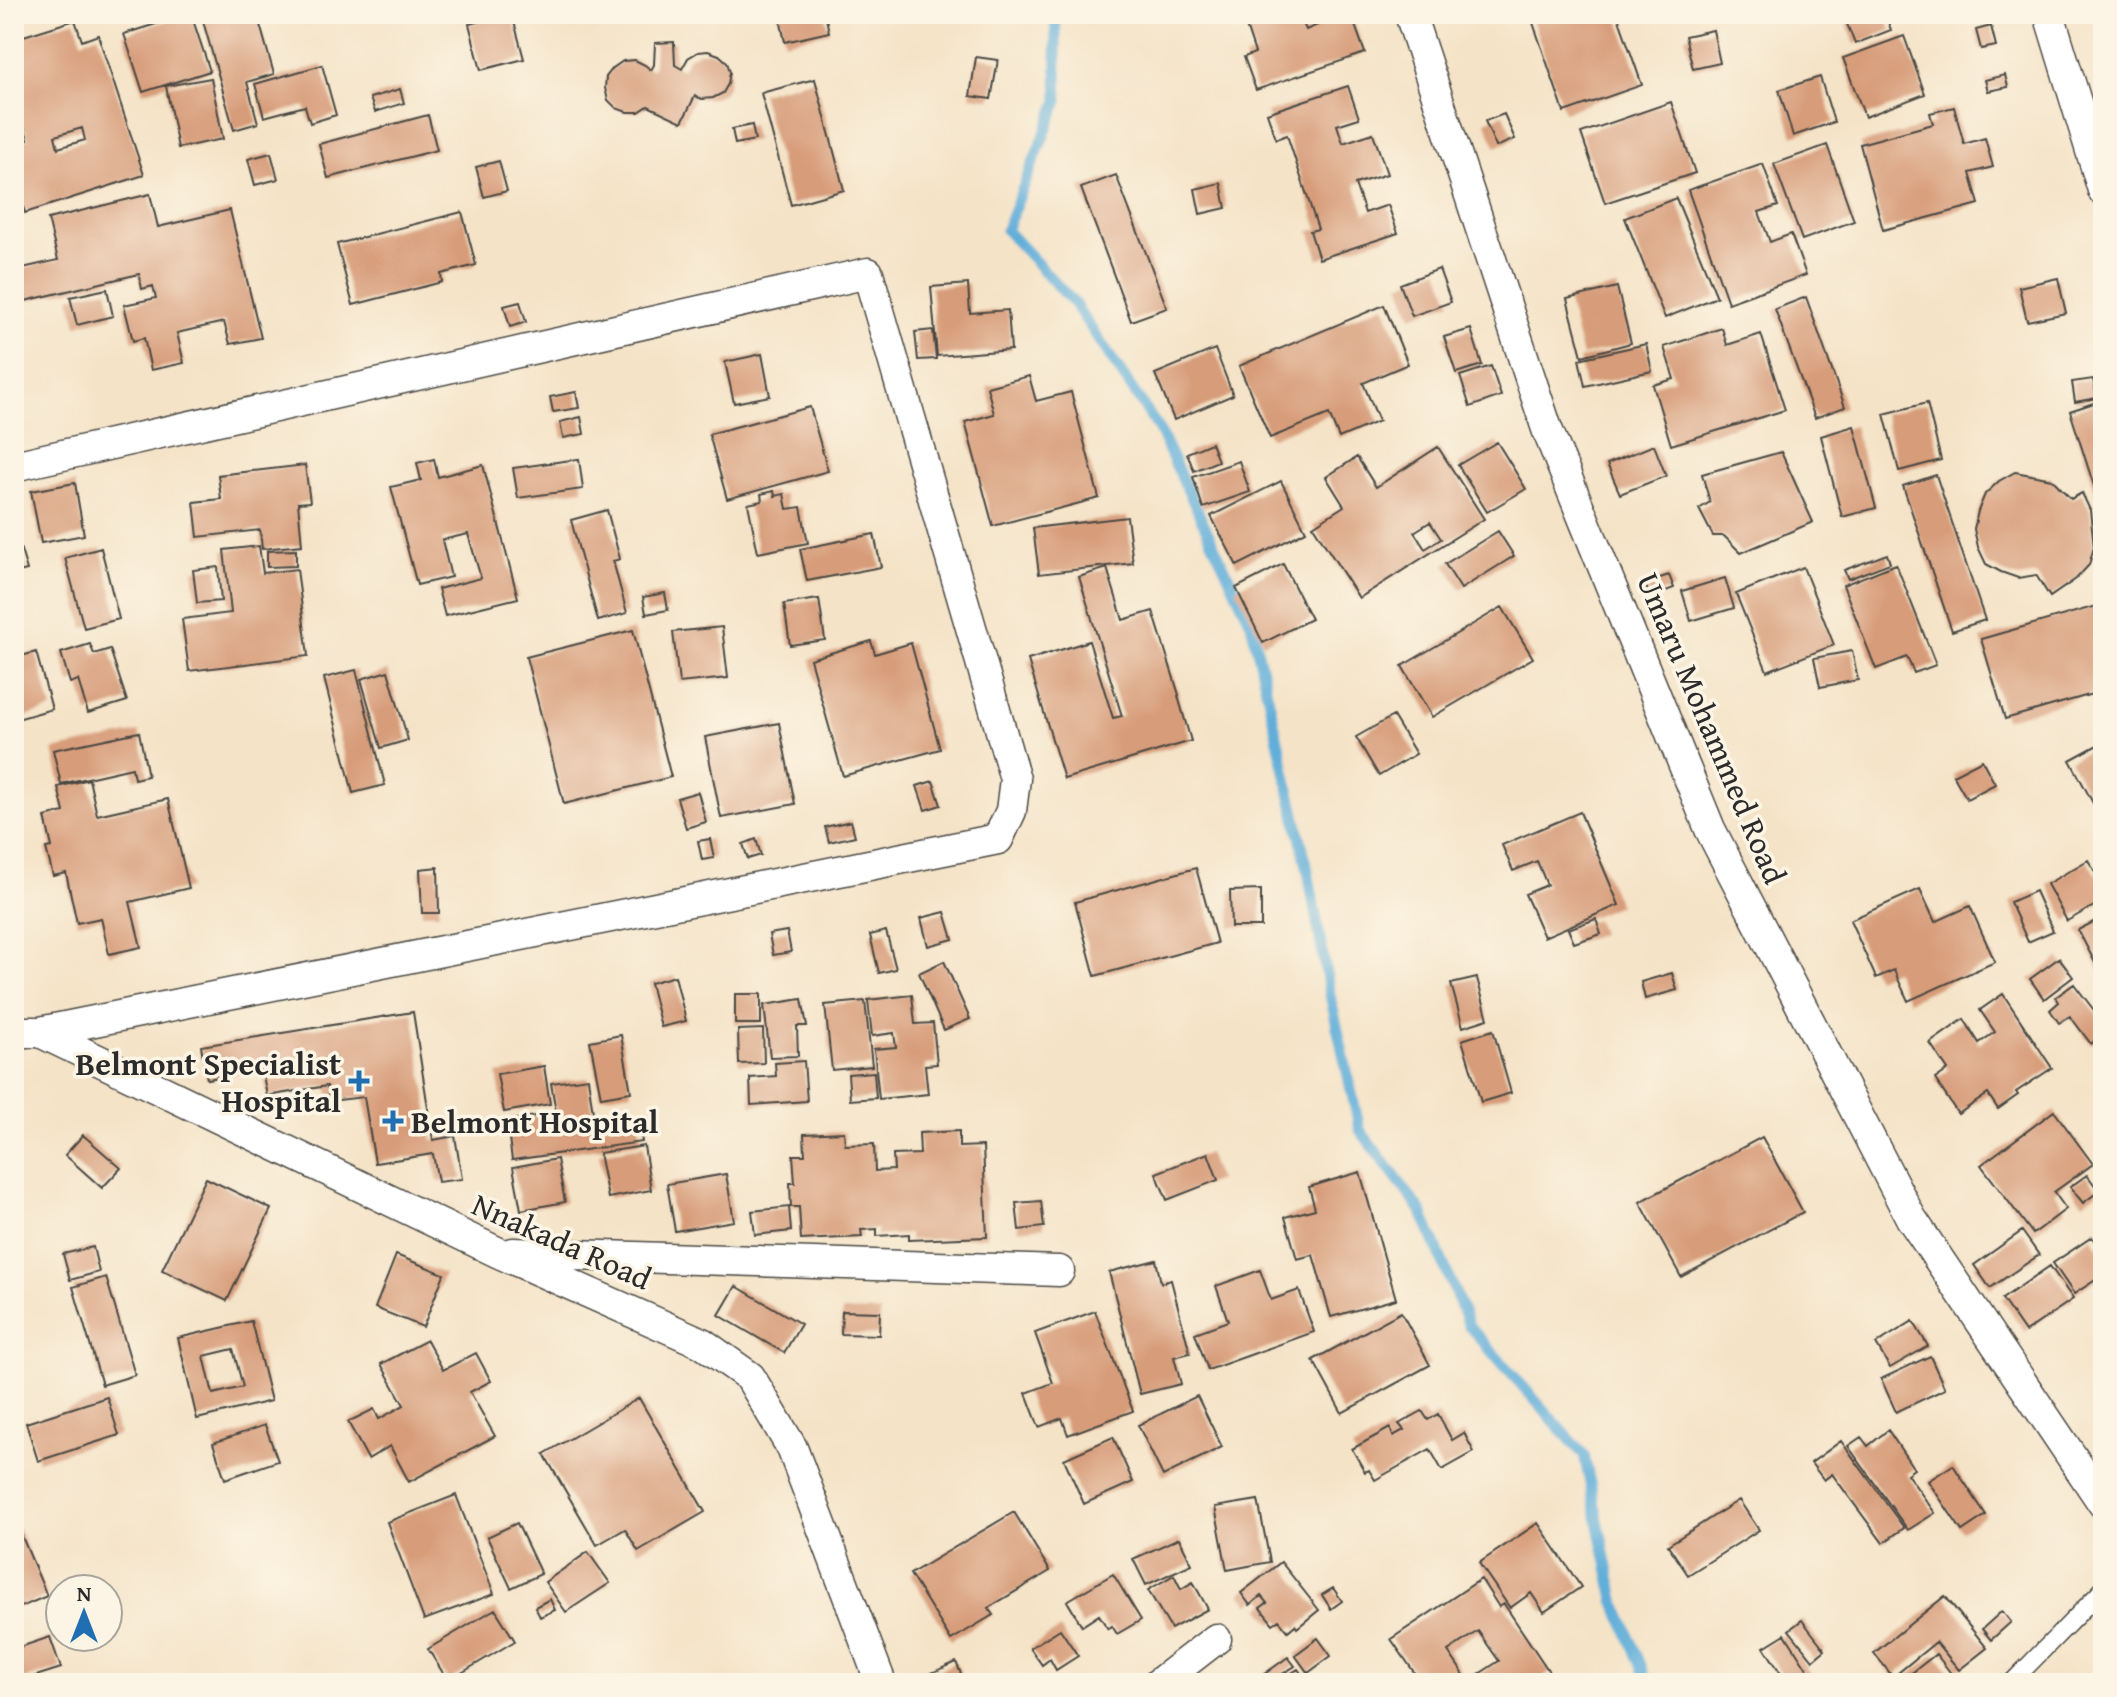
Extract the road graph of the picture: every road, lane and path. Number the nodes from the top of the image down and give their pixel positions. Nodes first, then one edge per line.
1 (1410, 14) edge
2 (2049, 14) edge
3 (2103, 190) edge
4 (14, 466) edge
5 (27, 1032) edge
6 (497, 1252) junction
7 (1059, 1271) dead end
8 (2103, 1503) edge
9 (2103, 1589) edge
10 (1216, 1639) dead end
11 (881, 1683) edge
12 (1159, 1683) edge
13 (2011, 1683) edge

1 - 8 street, Umaru Mohammed Road
2 - 3 street
4 - 5 street
5 - 6 street, Nnakada Road
6 - 7 street
6 - 11 street, Nnakada Road
9 - 13 lane
10 - 12 street

